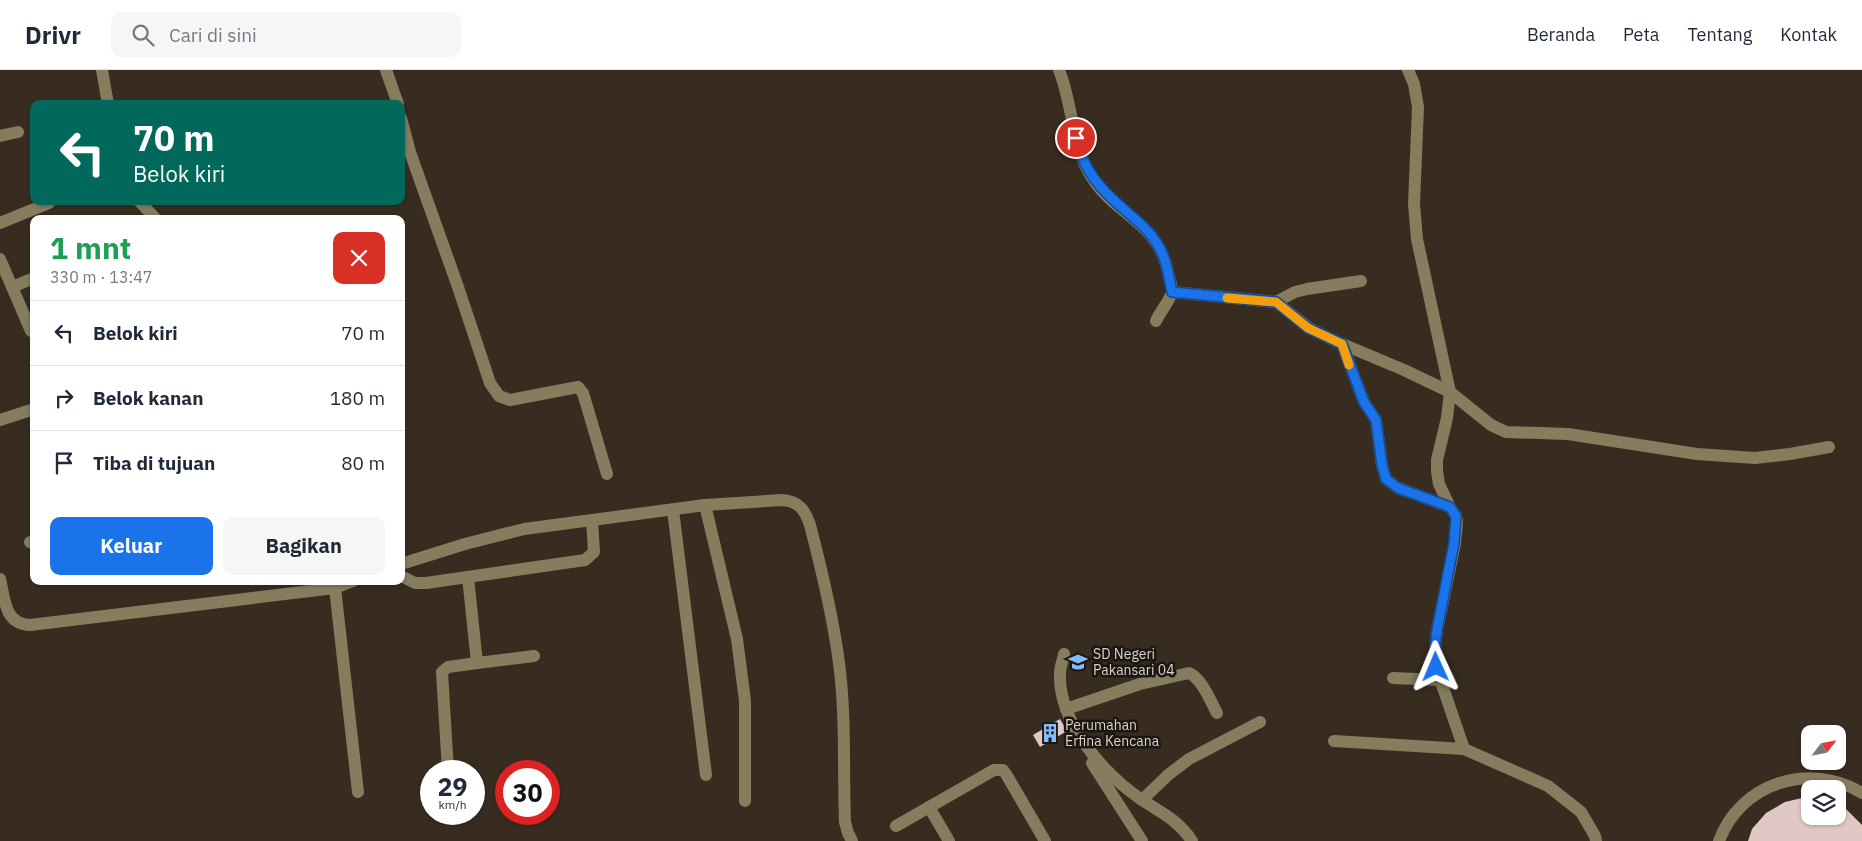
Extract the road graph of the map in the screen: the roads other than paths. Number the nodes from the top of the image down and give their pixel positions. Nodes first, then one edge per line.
1 (102, 70) edge
2 (386, 70) edge
3 (1059, 70) edge
4 (1408, 70) edge
5 (107, 100) edge
6 (397, 100) edge
7 (18, 132) dead end
8 (405, 133) edge
9 (0, 136) edge
10 (44, 205) edge
11 (143, 205) edge
12 (152, 215) edge
13 (0, 223) edge
14 (0, 259) edge
15 (30, 280) edge
16 (1361, 281) dead end
17 (12, 287) junction
18 (1172, 292) junction
19 (1276, 302) junction
20 (1156, 321) dead end
21 (30, 329) edge
22 (1342, 344) junction
23 (1450, 392) junction
24 (30, 410) edge
25 (0, 420) edge
26 (1829, 447) dead end
27 (606, 474) dead end
28 (704, 505) junction
29 (1450, 507) junction
30 (673, 510) junction
31 (592, 520) junction
32 (405, 563) edge
33 (468, 577) junction
34 (405, 578) edge
35 (0, 579) edge
36 (343, 585) edge
37 (335, 588) junction
38 (1064, 654) dead end
39 (534, 656) dead end
40 (477, 662) junction
41 (1393, 678) dead end
42 (1440, 680) junction
43 (1063, 711) junction
44 (1217, 713) dead end
45 (1260, 722) dead end
46 (1334, 740) dead end
47 (1464, 749) junction
48 (447, 760) edge
49 (706, 775) dead end
50 (358, 792) dead end
51 (1862, 793) edge
52 (1142, 800) junction
53 (745, 801) dead end
54 (929, 807) junction
55 (896, 826) dead end
56 (852, 841) edge
57 (949, 841) edge
58 (1045, 841) edge
59 (1142, 841) edge
60 (1192, 841) edge
61 (1596, 841) edge
62 (1719, 841) edge

1 - 5 street
2 - 6 street
3 - 18 street
4 - 23 street
7 - 9 street
8 - 27 street
10 - 13 street
11 - 12 street
14 - 17 street
15 - 17 street
16 - 19 street
17 - 21 street
18 - 19 street
18 - 20 street
19 - 22 street
22 - 23 street
22 - 29 street
23 - 26 street
23 - 29 street
24 - 25 street
28 - 30 street
28 - 53 street
28 - 56 street
29 - 42 street
30 - 31 street
30 - 49 street
31 - 32 street
31 - 33 street
33 - 34 street
33 - 40 street
35 - 37 street
36 - 37 street
37 - 50 street
38 - 43 street
39 - 40 street
40 - 48 street
41 - 42 street
42 - 47 street
43 - 44 street
43 - 52 street
43 - 59 street
45 - 52 street
46 - 47 street
47 - 61 street
51 - 62 street
52 - 60 street
54 - 55 street
54 - 57 street
54 - 58 street

